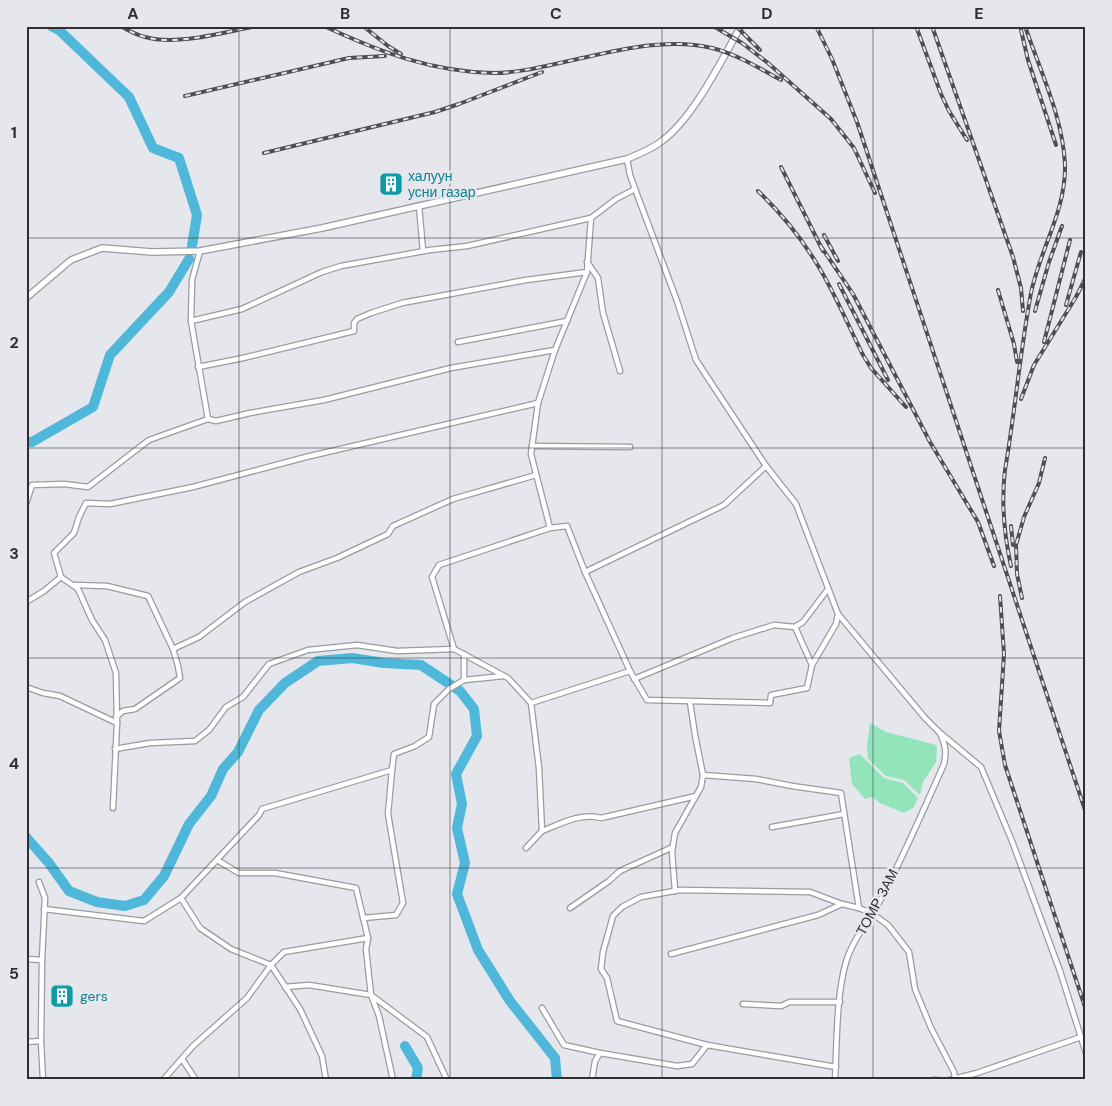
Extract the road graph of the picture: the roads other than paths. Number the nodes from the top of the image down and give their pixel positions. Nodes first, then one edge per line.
1 (741, 26) edge
2 (628, 159) junction
3 (635, 189) junction
4 (419, 206) junction
5 (591, 218) junction
6 (200, 251) junction
7 (424, 251) junction
8 (587, 262) junction
9 (587, 272) junction
10 (26, 298) edge
11 (191, 321) junction
12 (567, 321) junction
13 (458, 342) dead end
14 (555, 350) junction
15 (198, 367) junction
16 (620, 371) dead end
17 (538, 403) junction
18 (208, 419) junction
19 (532, 446) junction
20 (630, 447) dead end
21 (766, 466) junction
22 (536, 475) junction
23 (29, 485) edge
24 (26, 504) edge
25 (550, 528) junction
26 (585, 572) junction
27 (61, 576) junction
28 (72, 584) junction
29 (828, 589) junction
30 (26, 602) edge
31 (838, 614) junction
32 (795, 627) junction
33 (454, 648) junction
34 (173, 650) junction
35 (464, 654) junction
36 (812, 665) junction
37 (630, 671) junction
38 (504, 676) junction
39 (634, 679) junction
40 (464, 680) junction
41 (26, 687) edge
42 (690, 702) junction
43 (531, 703) junction
44 (116, 717) junction
45 (117, 723) junction
46 (939, 732) junction
47 (116, 749) junction
48 (392, 770) junction
49 (703, 775) junction
50 (696, 796) junction
51 (112, 808) dead end
52 (844, 814) junction
53 (772, 827) dead end
54 (542, 830) junction
55 (673, 847) junction
56 (526, 848) dead end
57 (216, 860) junction
58 (39, 882) dead end
59 (675, 891) junction
60 (181, 898) junction
61 (842, 904) junction
62 (570, 908) dead end
63 (859, 908) junction
64 (44, 909) junction
65 (873, 914) junction
66 (363, 918) junction
67 (368, 938) junction
68 (671, 954) dead end
69 (26, 959) edge
70 (42, 960) junction
71 (271, 965) junction
72 (285, 987) junction
73 (371, 995) junction
74 (840, 1002) junction
75 (743, 1004) dead end
76 (542, 1008) dead end
77 (1081, 1037) junction
78 (41, 1041) junction
79 (26, 1042) edge
80 (707, 1045) junction
81 (1086, 1052) edge
82 (600, 1053) junction
83 (182, 1059) junction
84 (836, 1067) junction
85 (955, 1078) junction
86 (43, 1080) edge
87 (163, 1080) edge
88 (196, 1080) edge
89 (326, 1080) edge
90 (393, 1080) edge
91 (447, 1080) edge
92 (592, 1080) edge
93 (835, 1080) edge
94 (933, 1080) edge
95 (938, 1080) edge
96 (949, 1080) edge

1 - 2 street
2 - 3 street
2 - 4 street
3 - 5 street
3 - 21 street
4 - 6 street
4 - 7 street
5 - 7 street
5 - 8 street
6 - 10 street
6 - 11 street
7 - 11 street
8 - 9 street
8 - 16 street
9 - 12 street
9 - 15 street
11 - 15 street
12 - 13 street
12 - 14 street
14 - 17 street
14 - 18 street
15 - 18 street
17 - 19 street
17 - 27 street
18 - 23 street
19 - 20 street
19 - 22 street
21 - 26 street
21 - 29 street
22 - 25 street
22 - 34 street
23 - 24 street
25 - 26 street
25 - 33 street
26 - 37 street
27 - 28 street
27 - 30 street
28 - 34 street
28 - 44 street
29 - 31 street
29 - 32 street
31 - 36 street
31 - 46 street
32 - 36 street
32 - 39 street
33 - 35 street
33 - 47 street
34 - 44 street
35 - 38 street
35 - 40 street
36 - 42 street
37 - 39 street
37 - 43 street
38 - 40 street
38 - 43 street
39 - 42 street
40 - 48 street
41 - 45 street
42 - 49 street
43 - 54 street
44 - 45 street
45 - 47 street
46 - 65 street, ТОМР ЗАМ
46 - 77 street
47 - 51 street
48 - 57 street
48 - 66 street
49 - 50 street
49 - 52 street
50 - 54 street
50 - 55 street
52 - 53 street
52 - 63 street
54 - 56 street
55 - 59 street
55 - 62 street
57 - 60 street
57 - 66 street
58 - 64 street
59 - 61 street
59 - 80 street
60 - 64 street
60 - 71 street
61 - 63 street
61 - 68 street
63 - 65 street
64 - 70 street
65 - 74 street, ТОМР ЗАМ
65 - 85 street
66 - 67 street
67 - 71 street
67 - 73 street
69 - 70 street
70 - 78 street
71 - 72 street
71 - 83 street
72 - 73 street
72 - 89 street
73 - 90 street
73 - 91 street
74 - 75 street
74 - 84 street, ТОМР ЗАМ
76 - 82 street
77 - 81 street
77 - 85 street
78 - 79 street
78 - 86 street
80 - 82 street
80 - 84 street
82 - 92 street
83 - 87 street
83 - 88 street
84 - 93 street, ТОМР ЗАМ
85 - 96 street
94 - 95 street

